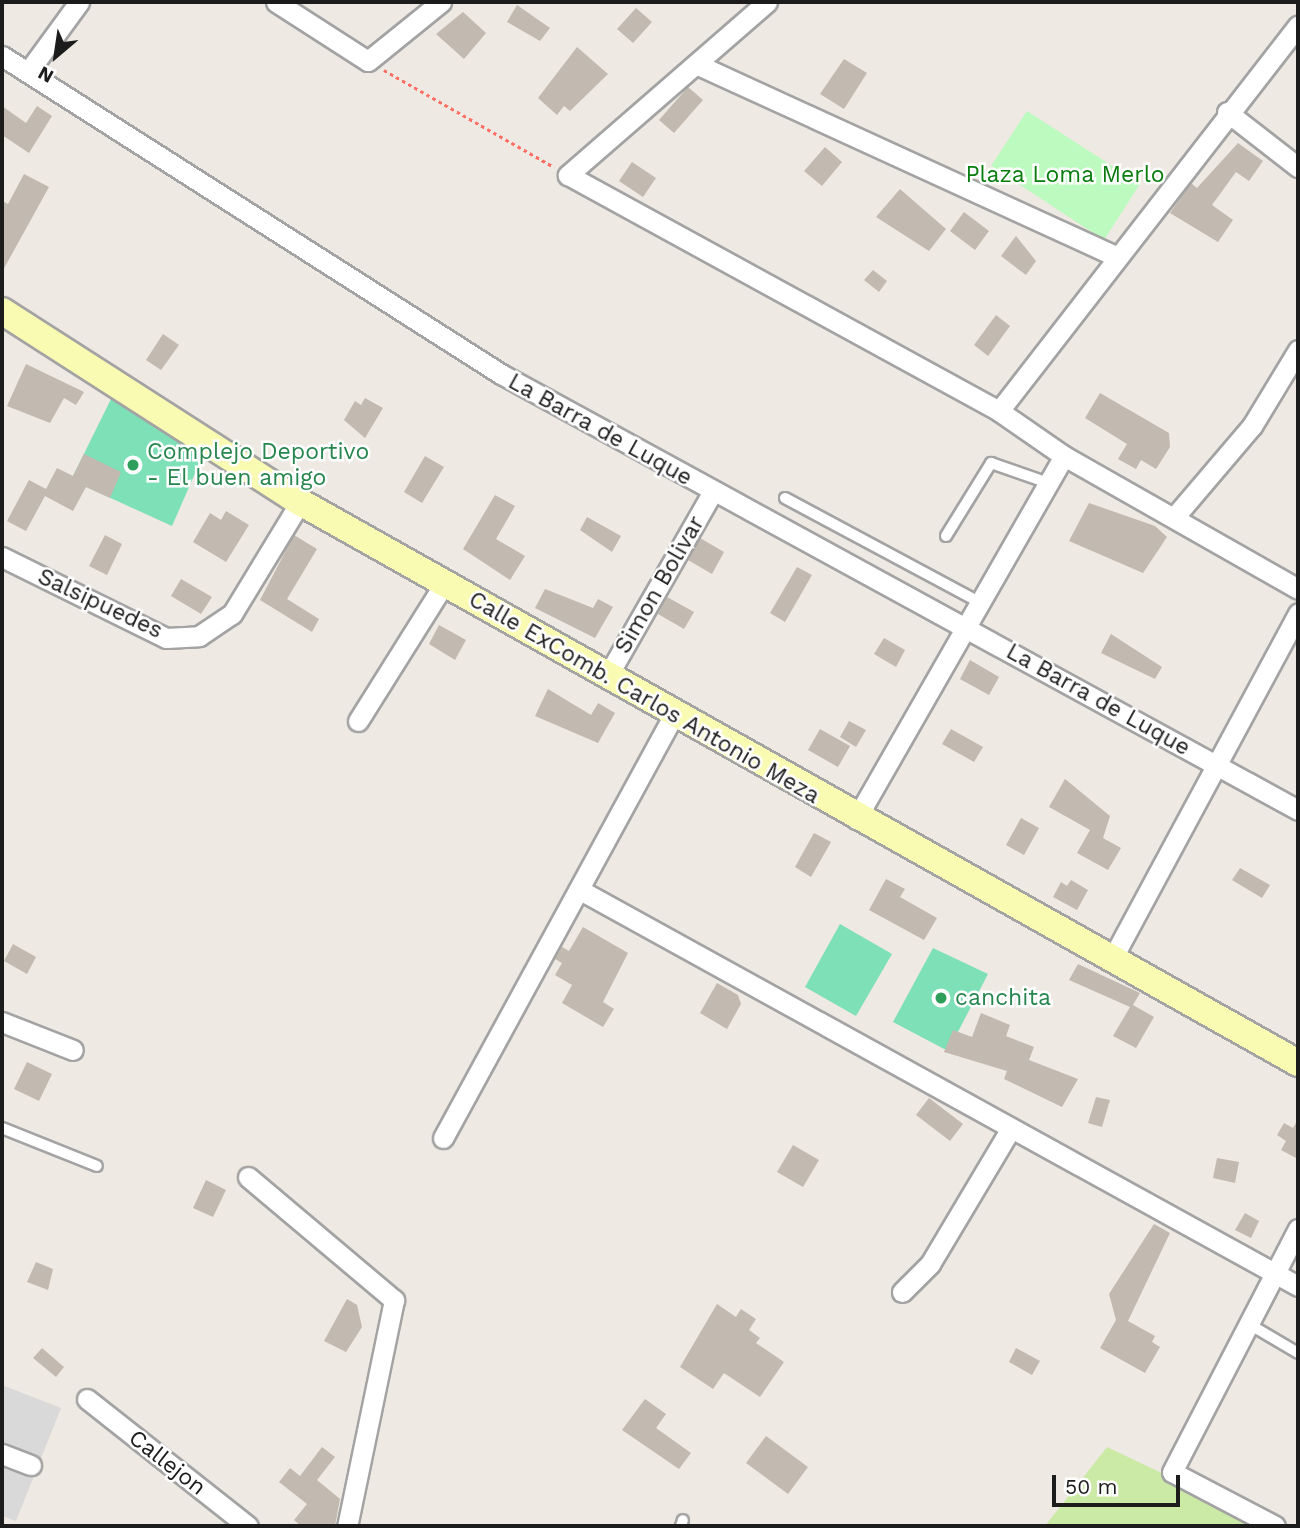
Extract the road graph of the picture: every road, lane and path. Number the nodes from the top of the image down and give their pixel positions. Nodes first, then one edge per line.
1 (79, 2) edge
2 (276, 2) edge
3 (441, 2) edge
4 (767, 2) edge
5 (1298, 24) edge
6 (2, 55) edge
7 (368, 61) junction
8 (696, 64) junction
9 (28, 72) junction
10 (1227, 112) junction
11 (1298, 167) edge
12 (568, 175) junction
13 (1117, 257) junction
14 (2, 311) edge
15 (1298, 350) edge
16 (999, 411) junction
17 (1064, 456) junction
18 (1048, 483) junction
19 (712, 493) junction
20 (785, 499) dead end
21 (300, 502) junction
22 (1177, 514) junction
23 (946, 536) dead end
24 (2, 557) edge
25 (444, 584) junction
26 (1298, 589) edge
27 (979, 602) junction
28 (1298, 613) edge
29 (964, 628) junction
30 (607, 677) junction
31 (674, 714) junction
32 (358, 722) dead end
33 (1220, 766) junction
34 (1298, 810) edge
35 (856, 819) junction
36 (580, 890) junction
37 (1111, 961) junction
38 (2, 1022) edge
39 (72, 1050) dead end
40 (1298, 1063) edge
41 (2, 1128) edge
42 (1011, 1129) junction
43 (443, 1138) dead end
44 (97, 1166) dead end
45 (248, 1177) dead end
46 (1298, 1229) edge
47 (1275, 1273) junction
48 (1298, 1286) edge
49 (902, 1292) dead end
50 (1249, 1324) junction
51 (1298, 1353) edge
52 (87, 1399) dead end
53 (2, 1454) edge
54 (31, 1465) dead end
55 (248, 1526) edge
56 (347, 1526) edge
57 (1275, 1526) edge

1 - 9 street
2 - 7 street
3 - 7 street
4 - 8 street
5 - 10 street
6 - 9 street, La Barra de Luque
7 - 12 path
8 - 12 street
8 - 13 street
9 - 19 street, La Barra de Luque
10 - 11 street
10 - 13 street
12 - 16 street
13 - 16 street
14 - 21 street, Calle ExComb. Carlos Antonio Meza
15 - 22 street
16 - 17 street
17 - 18 street
17 - 22 street
18 - 23 lane
18 - 27 street
19 - 29 street, La Barra de Luque
19 - 30 street, Simon Bolivar
20 - 27 lane
21 - 24 street, Salsipuedes
21 - 25 street, Calle ExComb. Carlos Antonio Meza
22 - 26 street
25 - 30 street, Calle ExComb. Carlos Antonio Meza
25 - 32 street
27 - 29 street
28 - 33 street
29 - 33 street, La Barra de Luque
29 - 35 street
30 - 31 street, Calle ExComb. Carlos Antonio Meza
31 - 35 street, Calle ExComb. Carlos Antonio Meza
31 - 36 street
33 - 34 street, La Barra de Luque
33 - 37 street
35 - 37 street, Calle ExComb. Carlos Antonio Meza
36 - 42 street
36 - 43 street
37 - 40 street, Calle ExComb. Carlos Antonio Meza
38 - 39 street
41 - 44 lane
42 - 47 street
42 - 49 street
45 - 56 street
46 - 47 street
47 - 48 street
47 - 50 street
50 - 51 lane
50 - 57 street
52 - 55 street, Callejon
53 - 54 street

